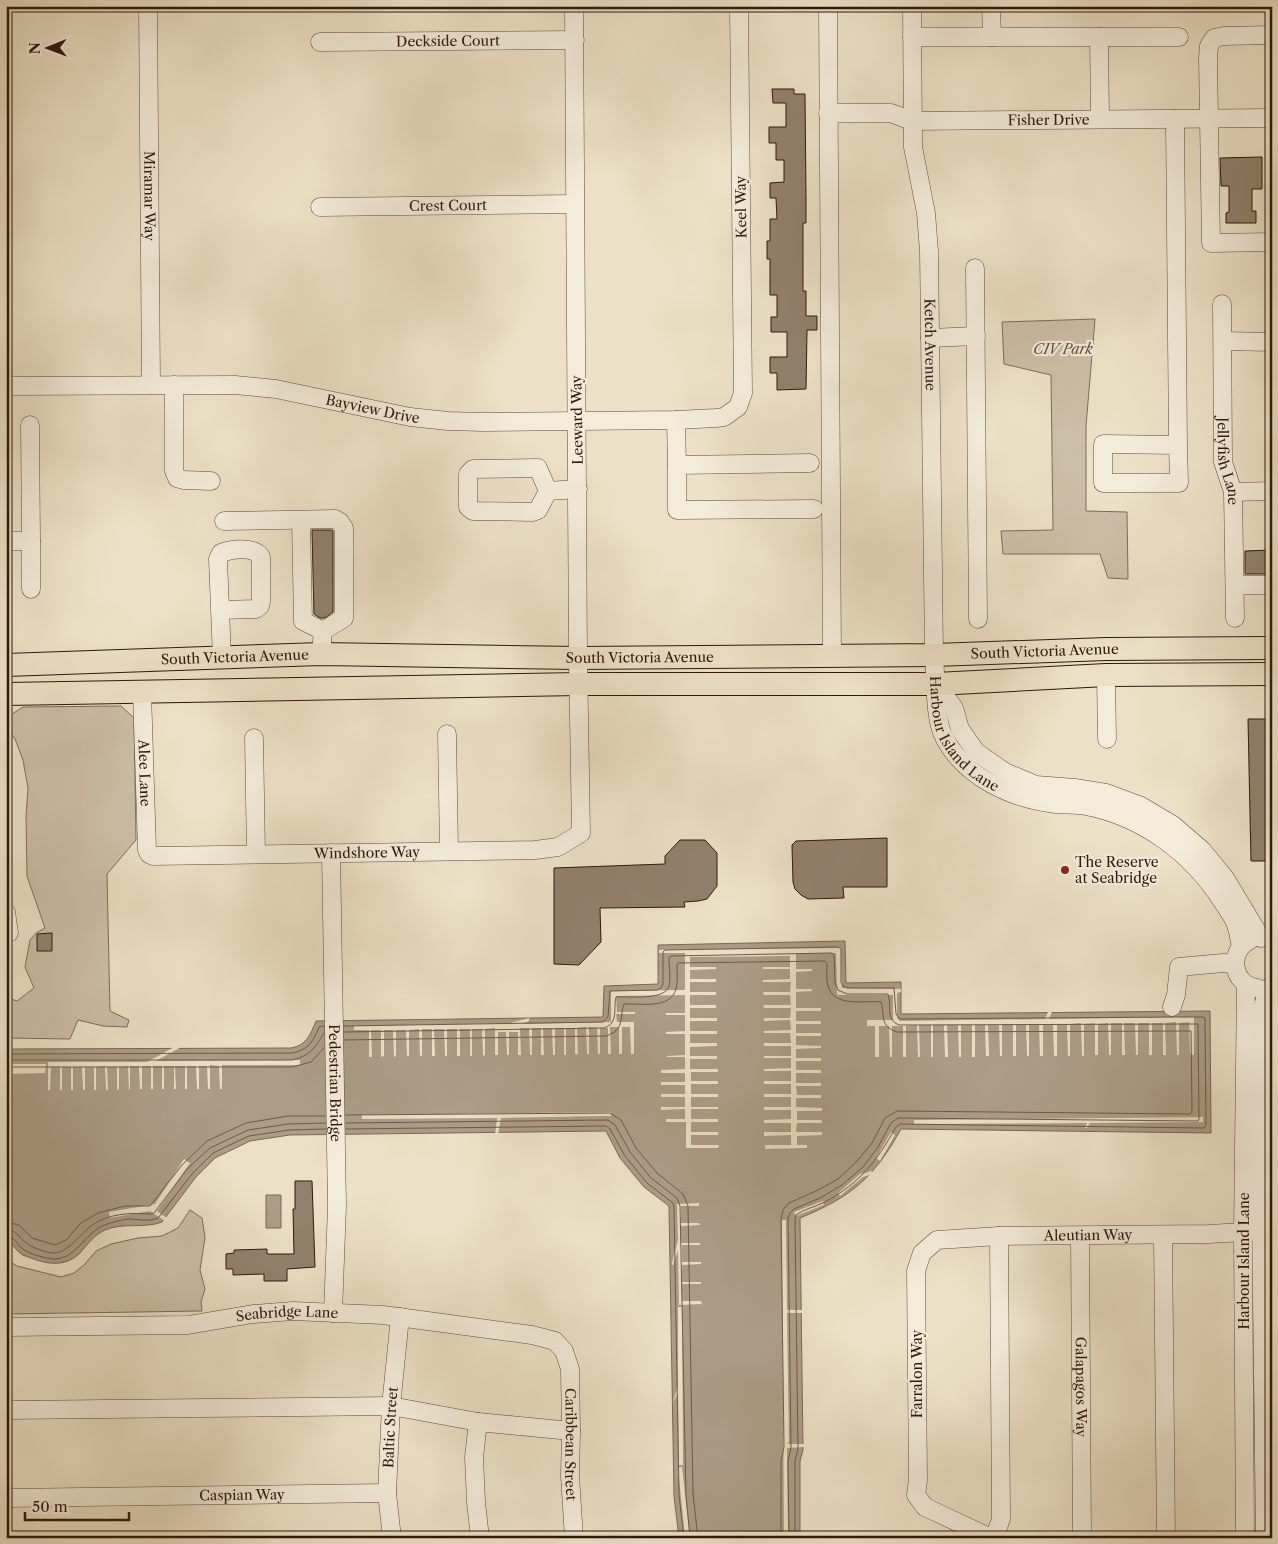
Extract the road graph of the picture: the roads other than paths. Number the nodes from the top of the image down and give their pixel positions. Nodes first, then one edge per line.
1 (148, 6) edge
2 (574, 6) edge
3 (739, 6) edge
4 (828, 6) edge
5 (912, 6) edge
6 (991, 6) edge
7 (1272, 35) edge
8 (912, 37) junction
9 (992, 37) junction
10 (1099, 37) junction
11 (1179, 37) dead end
12 (575, 40) junction
13 (320, 42) dead end
14 (828, 113) junction
15 (1175, 118) junction
16 (1209, 118) junction
17 (1272, 118) edge
18 (1100, 119) junction
19 (912, 121) junction
20 (574, 204) junction
21 (320, 207) dead end
22 (1272, 242) edge
23 (975, 268) dead end
24 (1222, 304) dead end
25 (976, 336) junction
26 (930, 338) junction
27 (1223, 341) junction
28 (1272, 342) edge
29 (151, 385) junction
30 (174, 385) junction
31 (6, 386) edge
32 (738, 407) joint
33 (676, 420) junction
34 (576, 422) junction
35 (30, 425) dead end
36 (1178, 444) junction
37 (810, 463) dead end
38 (677, 465) junction
39 (211, 481) dead end
40 (578, 489) junction
41 (548, 491) junction
42 (1272, 491) edge
43 (1233, 492) junction
44 (814, 509) dead end
45 (301, 520) junction
46 (224, 521) dead end
47 (31, 541) junction
48 (6, 542) edge
49 (1234, 585) junction
50 (1272, 585) edge
51 (32, 589) dead end
52 (220, 610) dead end
53 (1235, 618) dead end
54 (978, 619) dead end
55 (323, 631) junction
56 (1272, 648) edge
57 (321, 654) junction
58 (934, 654) junction
59 (832, 656) junction
60 (222, 658) junction
61 (578, 658) junction
62 (6, 665) edge
63 (1272, 674) edge
64 (1106, 675) junction
65 (578, 684) junction
66 (936, 684) junction
67 (142, 692) junction
68 (6, 694) edge
69 (447, 734) dead end
70 (254, 738) dead end
71 (1107, 739) dead end
72 (581, 833) joint
73 (449, 851) junction
74 (331, 853) junction
75 (149, 854) joint
76 (256, 854) junction
77 (6, 912) edge
78 (6, 934) edge
79 (1266, 940) edge
80 (1241, 946) junction
81 (1234, 964) junction
82 (1246, 985) junction
83 (1270, 987) edge
84 (1172, 1007) dead end
85 (1261, 1231) junction
86 (1243, 1232) junction
87 (999, 1236) junction
88 (1080, 1236) junction
89 (1163, 1236) junction
90 (922, 1253) joint
91 (333, 1314) junction
92 (400, 1317) junction
93 (6, 1327) edge
94 (564, 1351) joint
95 (391, 1406) junction
96 (6, 1410) edge
97 (478, 1422) junction
98 (571, 1431) junction
99 (387, 1494) junction
100 (6, 1498) edge
101 (392, 1538) edge
102 (480, 1538) edge
103 (574, 1538) edge
104 (992, 1538) edge
105 (1082, 1538) edge
106 (1166, 1538) edge
107 (1246, 1538) edge
108 (1265, 1538) edge

1 - 29 street, Miramar Way
2 - 12 street, Leeward Way
3 - 32 street, Keel Way
4 - 14 street
5 - 8 street, Ketch Avenue
6 - 9 street
7 - 16 street
8 - 9 street
8 - 19 street, Ketch Avenue
9 - 10 street
10 - 11 street
10 - 18 street
12 - 13 street, Deckside Court
12 - 20 street, Leeward Way
14 - 19 street, Fisher Drive
14 - 59 street
15 - 16 street, Fisher Drive
15 - 18 street, Fisher Drive
15 - 36 street
16 - 17 street, Fisher Drive
16 - 22 street
18 - 19 street, Fisher Drive
19 - 26 street, Ketch Avenue
20 - 21 street, Crest Court
20 - 34 street, Leeward Way
23 - 25 street
24 - 27 street, Jellyfish Lane
25 - 26 street
25 - 54 street
26 - 58 street, Ketch Avenue
27 - 28 street
27 - 43 street, Jellyfish Lane
29 - 30 street, Bayview Drive
29 - 31 street, Bayview Drive
30 - 34 street, Bayview Drive
30 - 39 street
32 - 33 street, Bayview Drive
33 - 34 street, Bayview Drive
33 - 38 street
34 - 40 street, Leeward Way
35 - 47 street
36 - 36 street
37 - 38 street
38 - 44 street
40 - 41 street
40 - 61 street, Leeward Way
41 - 41 street
42 - 43 street
43 - 49 street, Jellyfish Lane
45 - 46 street
45 - 55 street
45 - 55 street
47 - 48 street
47 - 51 street
49 - 50 street
49 - 53 street, Jellyfish Lane
52 - 60 street
55 - 57 street
56 - 58 main road, South Victoria Avenue
57 - 60 main road, South Victoria Avenue
57 - 61 main road, South Victoria Avenue
58 - 59 main road, South Victoria Avenue
58 - 66 street, Ketch Avenue
59 - 61 main road, South Victoria Avenue
60 - 62 main road, South Victoria Avenue
61 - 65 street, Leeward Way
63 - 64 main road, South Victoria Avenue
64 - 66 main road, South Victoria Avenue
64 - 71 street
65 - 66 main road, South Victoria Avenue
65 - 67 main road, South Victoria Avenue
65 - 72 street, Leeward Way
66 - 79 street, Harbour Island Lane
66 - 80 street, Harbour Island Lane
67 - 68 main road, South Victoria Avenue
67 - 75 street, Alee Lane
69 - 73 street
70 - 76 street
72 - 73 street, Windshore Way
73 - 74 street, Windshore Way
74 - 76 street, Windshore Way
74 - 91 street, Pedestrian Bridge
75 - 76 street, Windshore Way
77 - 78 street
79 - 80 street
80 - 81 street
81 - 82 street
81 - 84 street
82 - 83 street
82 - 86 street, Harbour Island Lane
83 - 85 street, Harbour Island Lane
85 - 86 street, Aleutian Way
85 - 108 street, Harbour Island Lane
86 - 89 street, Aleutian Way
86 - 107 street, Harbour Island Lane
87 - 88 street, Aleutian Way
87 - 90 street, Aleutian Way
87 - 104 street
88 - 89 street, Aleutian Way
88 - 105 street, Galapagos Way
89 - 106 street
90 - 104 street, Farralon Way
91 - 92 street, Seabridge Lane
91 - 93 street, Seabridge Lane
92 - 94 street, Seabridge Lane
92 - 95 street, Baltic Street
94 - 98 street, Caribbean Street
95 - 96 street
95 - 97 street
95 - 99 street, Baltic Street
97 - 98 street
97 - 102 street
98 - 103 street, Caribbean Street
99 - 100 street, Caspian Way
99 - 101 street, Baltic Street

